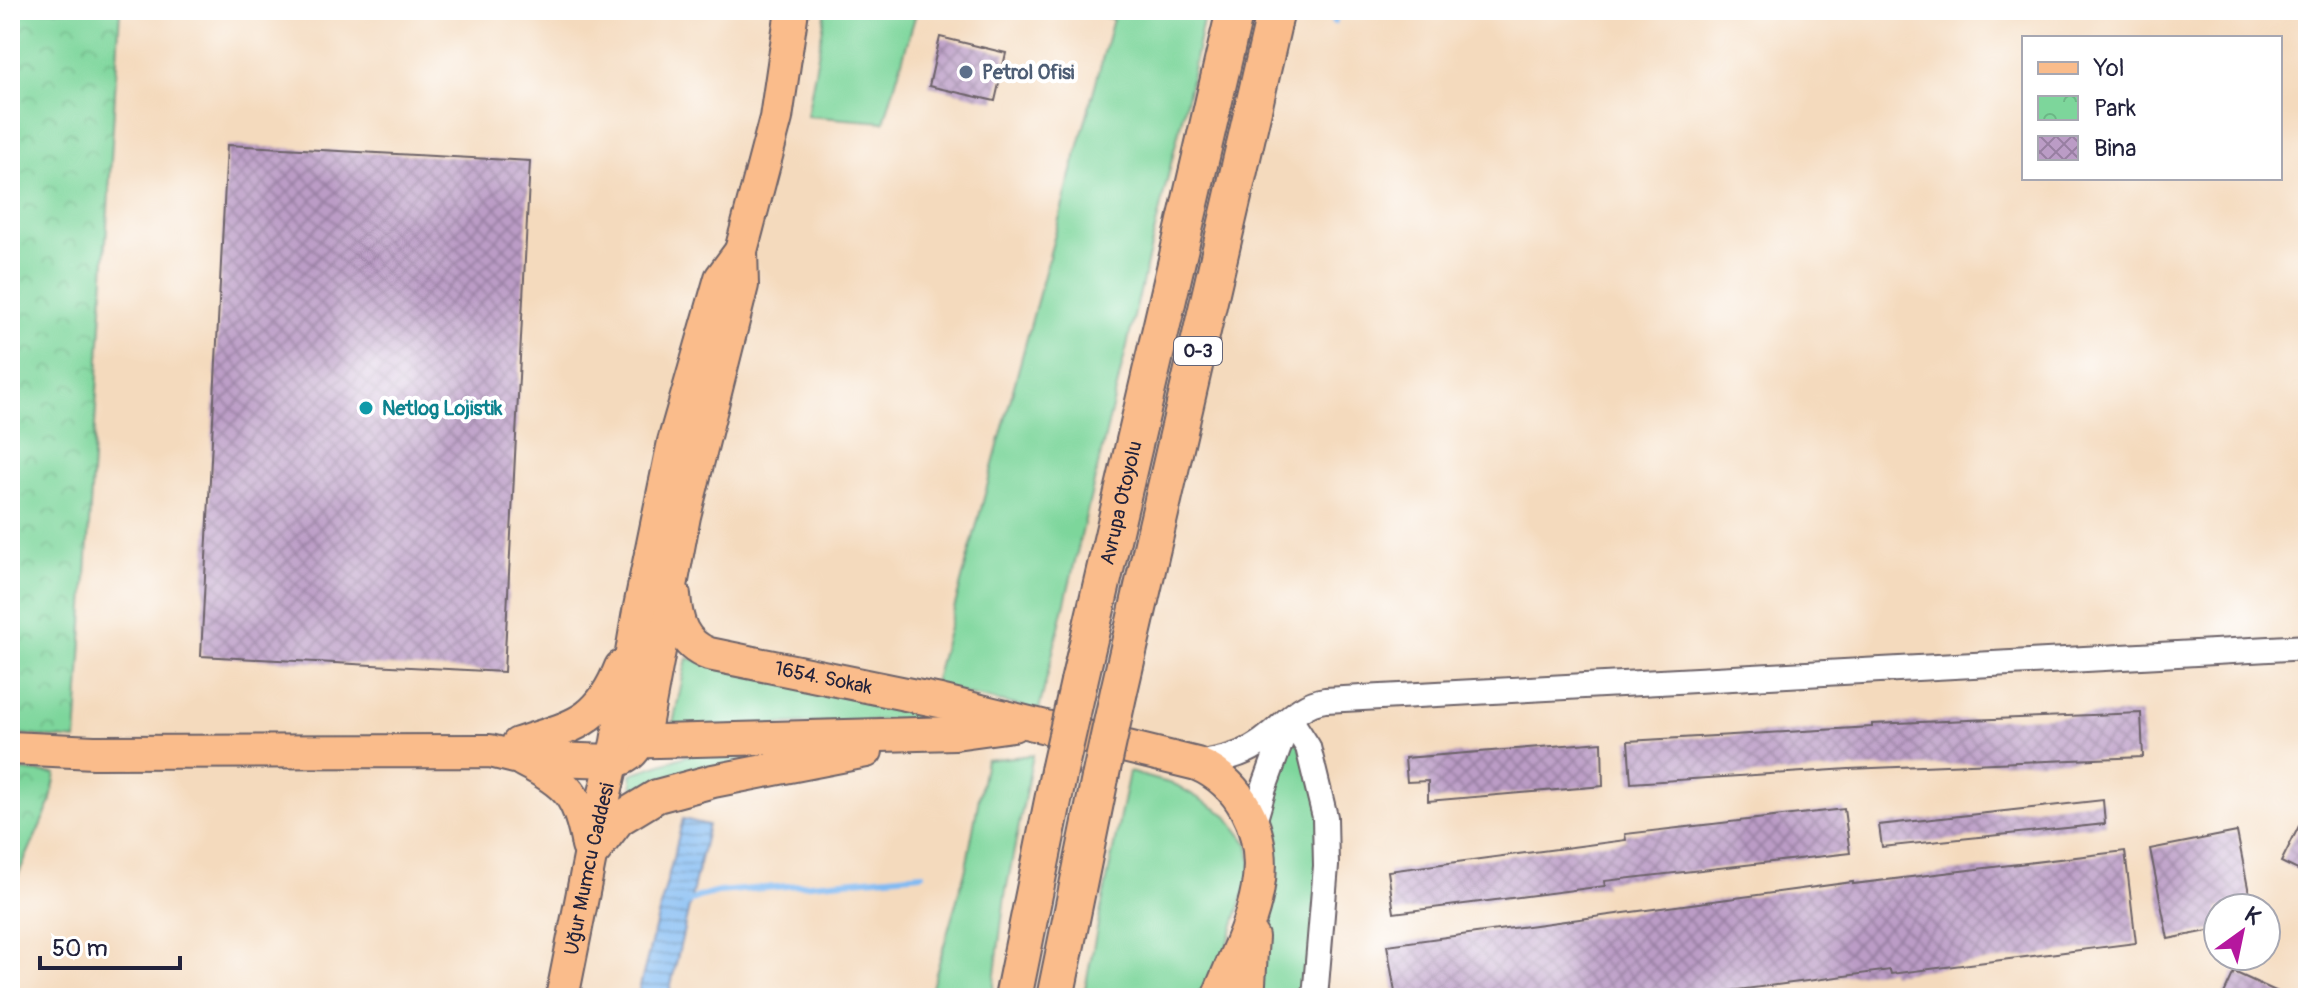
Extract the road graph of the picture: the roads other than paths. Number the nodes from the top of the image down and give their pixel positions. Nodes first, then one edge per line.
1 (792, 10) edge
2 (1235, 10) edge
3 (1276, 10) edge
4 (741, 251) junction
5 (674, 568) junction
6 (636, 631) junction
7 (2308, 647) edge
8 (1290, 719) junction
9 (1036, 723) junction
10 (955, 733) junction
11 (10, 748) edge
12 (623, 748) junction
13 (509, 751) junction
14 (1197, 764) junction
15 (1253, 826) junction
16 (590, 857) junction
17 (1253, 906) junction
18 (562, 998) edge
19 (1013, 998) edge
20 (1055, 998) edge
21 (1218, 998) edge
22 (1248, 998) edge
23 (1315, 998) edge

1 - 4 main road
2 - 19 highway, Avrupa Otoyolu / O-3, bridge
3 - 20 highway, Avrupa Otoyolu / O-3, bridge
4 - 5 main road
4 - 6 main road
5 - 9 main road, 1654. Sokak
5 - 12 main road
6 - 12 main road
6 - 13 main road
7 - 8 street
8 - 14 street
8 - 15 street
8 - 23 street
9 - 10 main road, 1654. Sokak
9 - 14 main road, 1654. Sokak
10 - 12 main road, 1654. Sokak
10 - 16 main road
11 - 13 main road, 1654. Sokak
12 - 13 main road, 1654. Sokak
12 - 16 main road, Uğur Mumcu Caddesi
13 - 16 main road
14 - 15 main road, 1654. Sokak
15 - 17 main road, 1654. Sokak
16 - 18 main road, Uğur Mumcu Caddesi
17 - 21 main road, 1654. Sokak
17 - 22 main road

